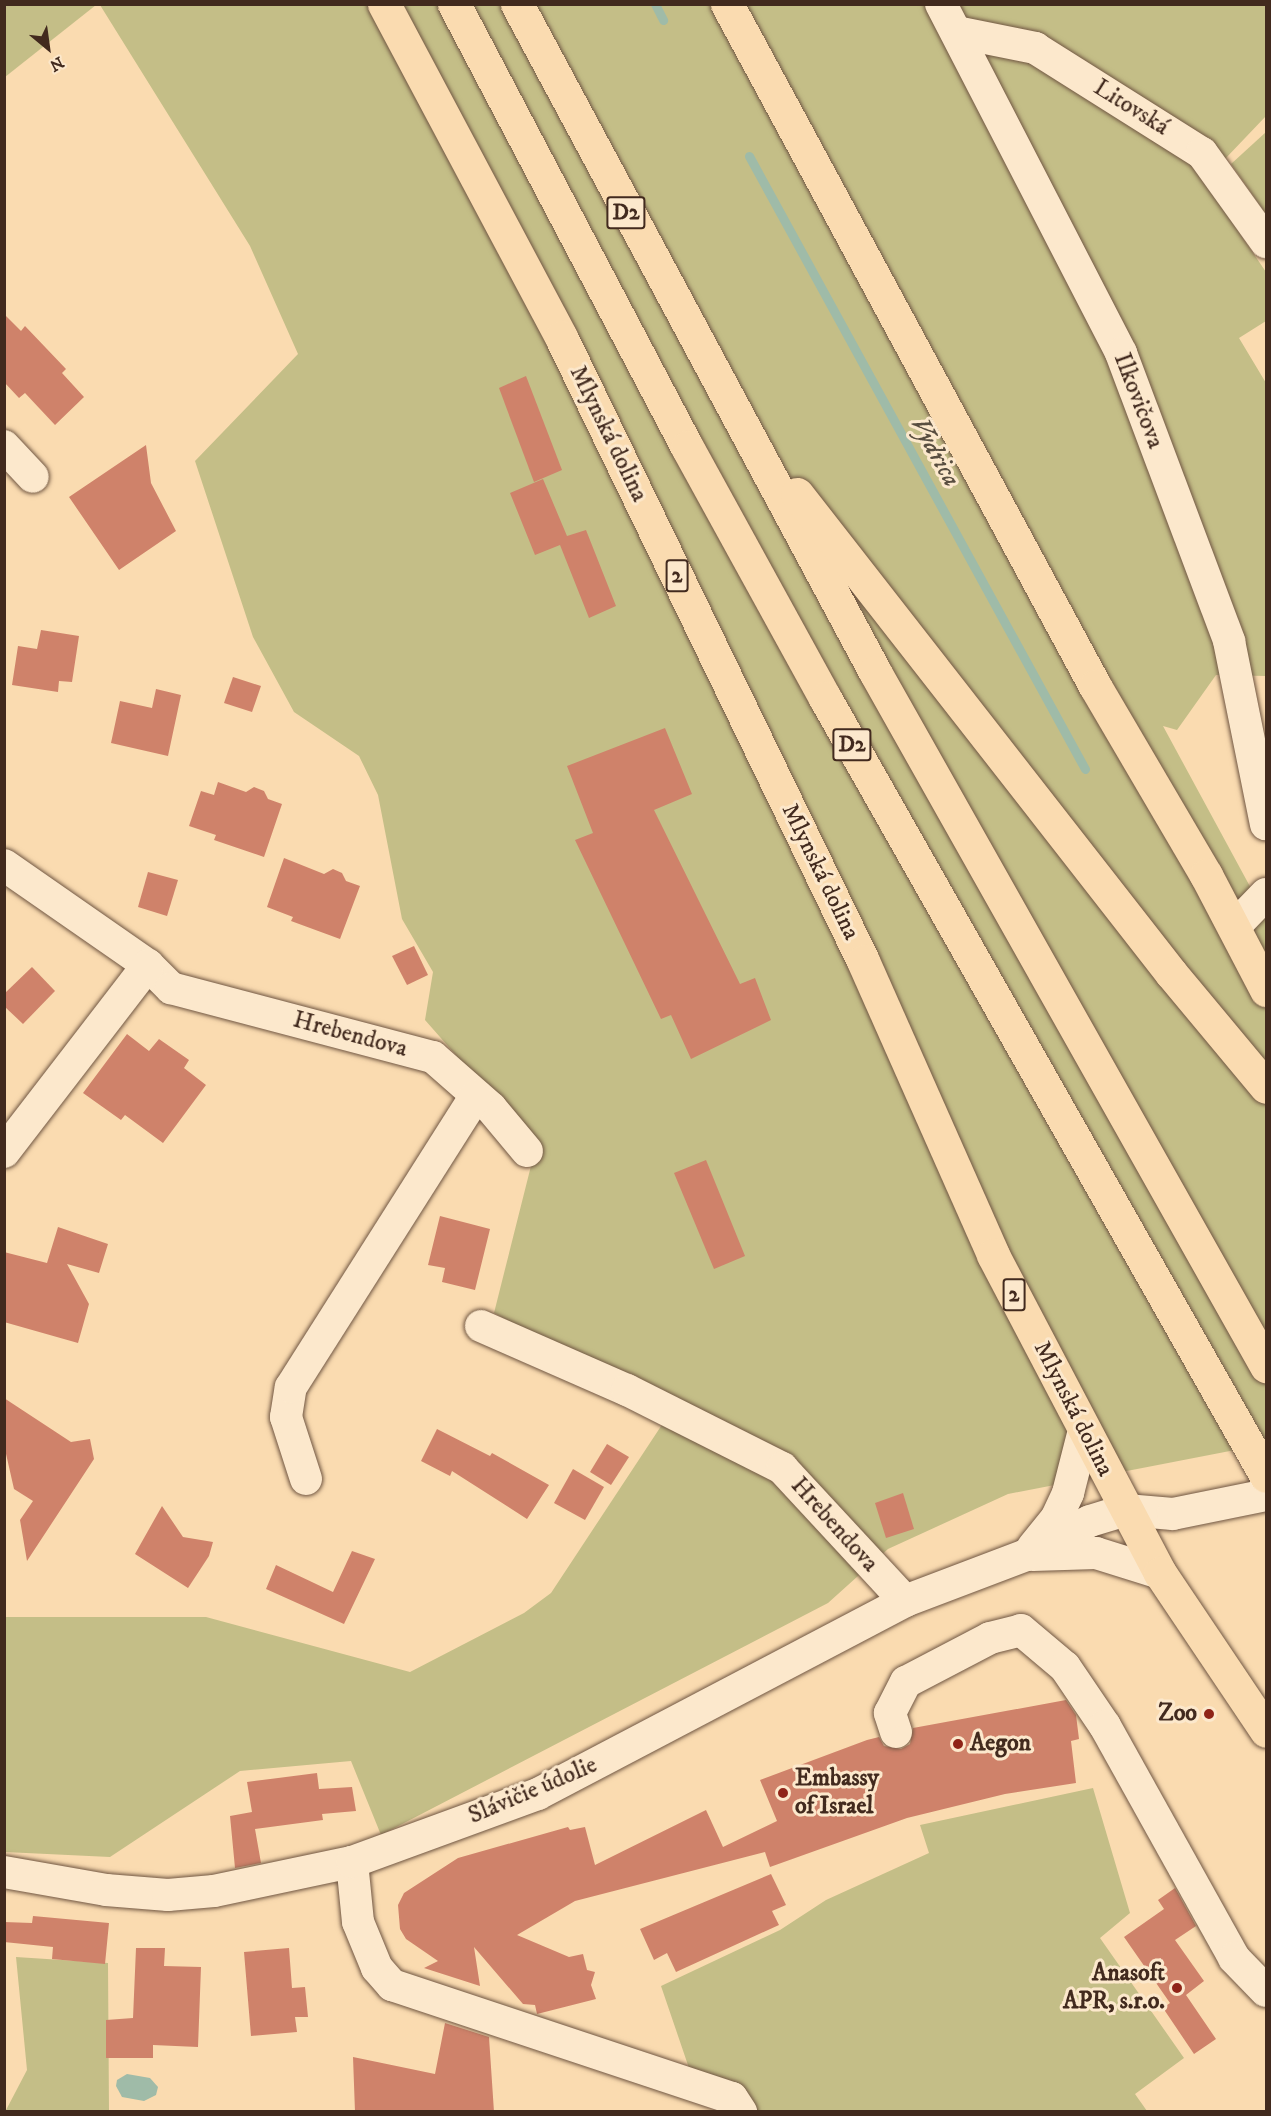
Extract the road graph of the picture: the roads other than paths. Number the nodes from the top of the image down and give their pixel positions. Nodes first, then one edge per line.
1 (384, 4) edge
2 (454, 4) edge
3 (517, 4) edge
4 (727, 4) edge
5 (941, 4) edge
6 (956, 32) junction
7 (1266, 242) edge
8 (738, 420) junction
9 (4, 446) edge
10 (33, 477) dead end
11 (1266, 824) edge
12 (4, 865) edge
13 (1266, 894) edge
14 (1234, 927) junction
15 (148, 965) junction
16 (1266, 990) edge
17 (1266, 1087) edge
18 (477, 1096) junction
19 (527, 1151) dead end
20 (4, 1152) edge
21 (481, 1326) dead end
22 (1266, 1366) edge
23 (1084, 1430) junction
24 (1266, 1476) edge
25 (306, 1479) dead end
26 (1266, 1496) edge
27 (1133, 1523) junction
28 (1096, 1553) junction
29 (1026, 1555) junction
30 (1160, 1574) junction
31 (896, 1592) junction
32 (1266, 1731) edge
33 (896, 1732) dead end
34 (352, 1862) junction
35 (4, 1872) edge
36 (1266, 1991) edge
37 (741, 2112) edge

1 - 23 main road, Mlynská dolina / 2
2 - 24 main road, D2
3 - 8 main road, D2
4 - 14 main road
5 - 6 street, Ilkovičova
6 - 7 street, Litovská
6 - 11 street, Ilkovičova
8 - 17 main road
8 - 22 main road, D2
9 - 10 street
12 - 15 street, Hrebendova
13 - 14 street
14 - 16 main road
15 - 18 street, Hrebendova
15 - 20 street
18 - 19 street, Hrebendova
18 - 25 street
21 - 31 street, Hrebendova
23 - 27 main road, Mlynská dolina / 2
23 - 29 street, Slávičie údolie
26 - 27 street
27 - 28 street, Slávičie údolie
27 - 29 street, Slávičie údolie
27 - 30 main road, Mlynská dolina / 2
28 - 29 street, Slávičie údolie
28 - 30 street, Slávičie údolie
29 - 31 street, Slávičie údolie
30 - 32 main road, Mlynská dolina / 2
31 - 34 street, Slávičie údolie
33 - 36 street
34 - 35 street, Slávičie údolie
34 - 37 street

